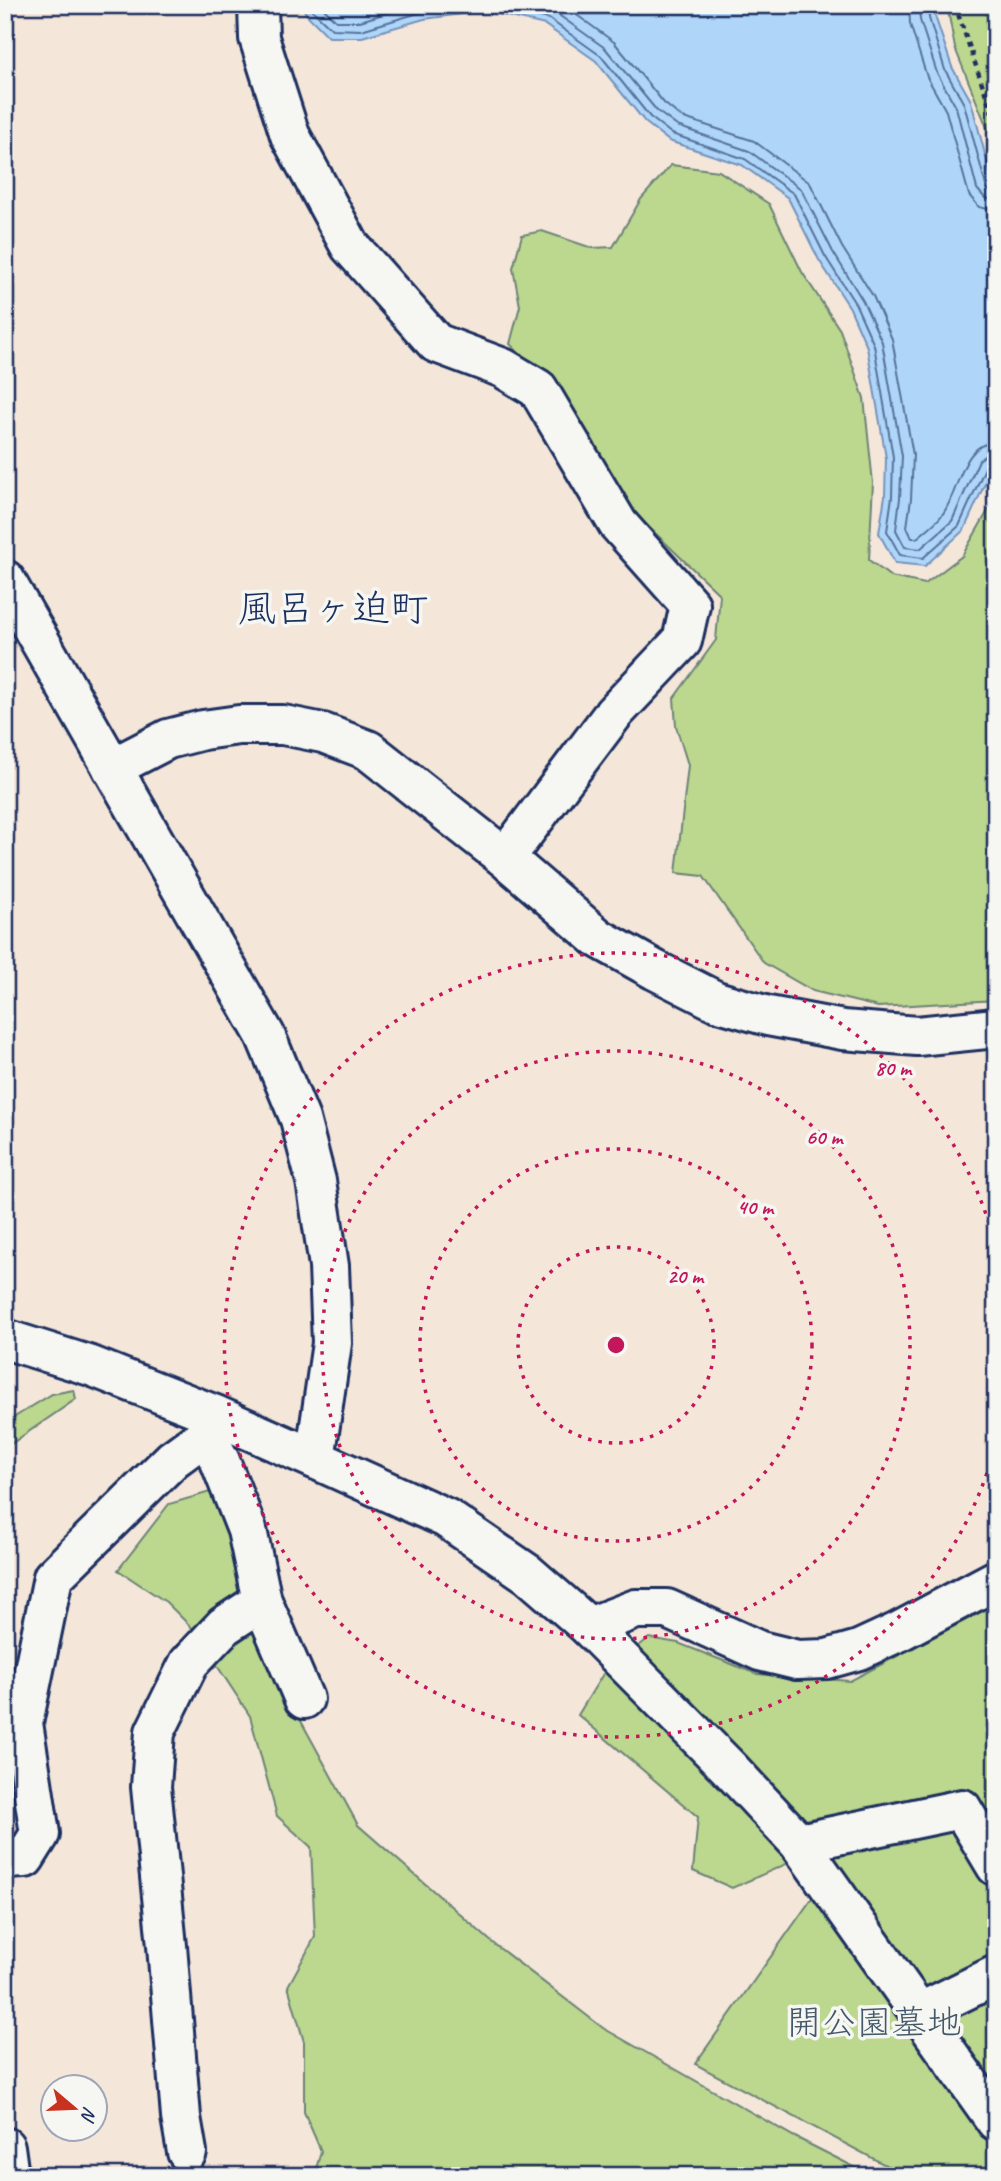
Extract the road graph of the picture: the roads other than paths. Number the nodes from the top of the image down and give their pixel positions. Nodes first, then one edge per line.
1 (258, 5) edge
2 (5, 580) edge
3 (112, 768) junction
4 (505, 858) junction
5 (996, 1028) edge
6 (5, 1339) edge
7 (211, 1425) junction
8 (315, 1459) junction
9 (996, 1580) edge
10 (262, 1601) junction
11 (589, 1627) junction
12 (303, 1699) dead end
13 (799, 1843) junction
14 (5, 1859) edge
15 (996, 1866) edge
16 (996, 1976) edge
17 (919, 2013) junction
18 (996, 2121) edge
19 (5, 2147) edge
20 (187, 2152) dead end
21 (9, 2176) edge

1 - 4 street
2 - 3 street
3 - 4 street
3 - 8 street
4 - 5 street
6 - 7 street
7 - 8 street
7 - 10 street
7 - 14 street
8 - 11 street
9 - 11 street
10 - 12 street
10 - 20 street
11 - 13 street
13 - 15 street
13 - 17 street
16 - 17 street
17 - 18 street
19 - 21 street

